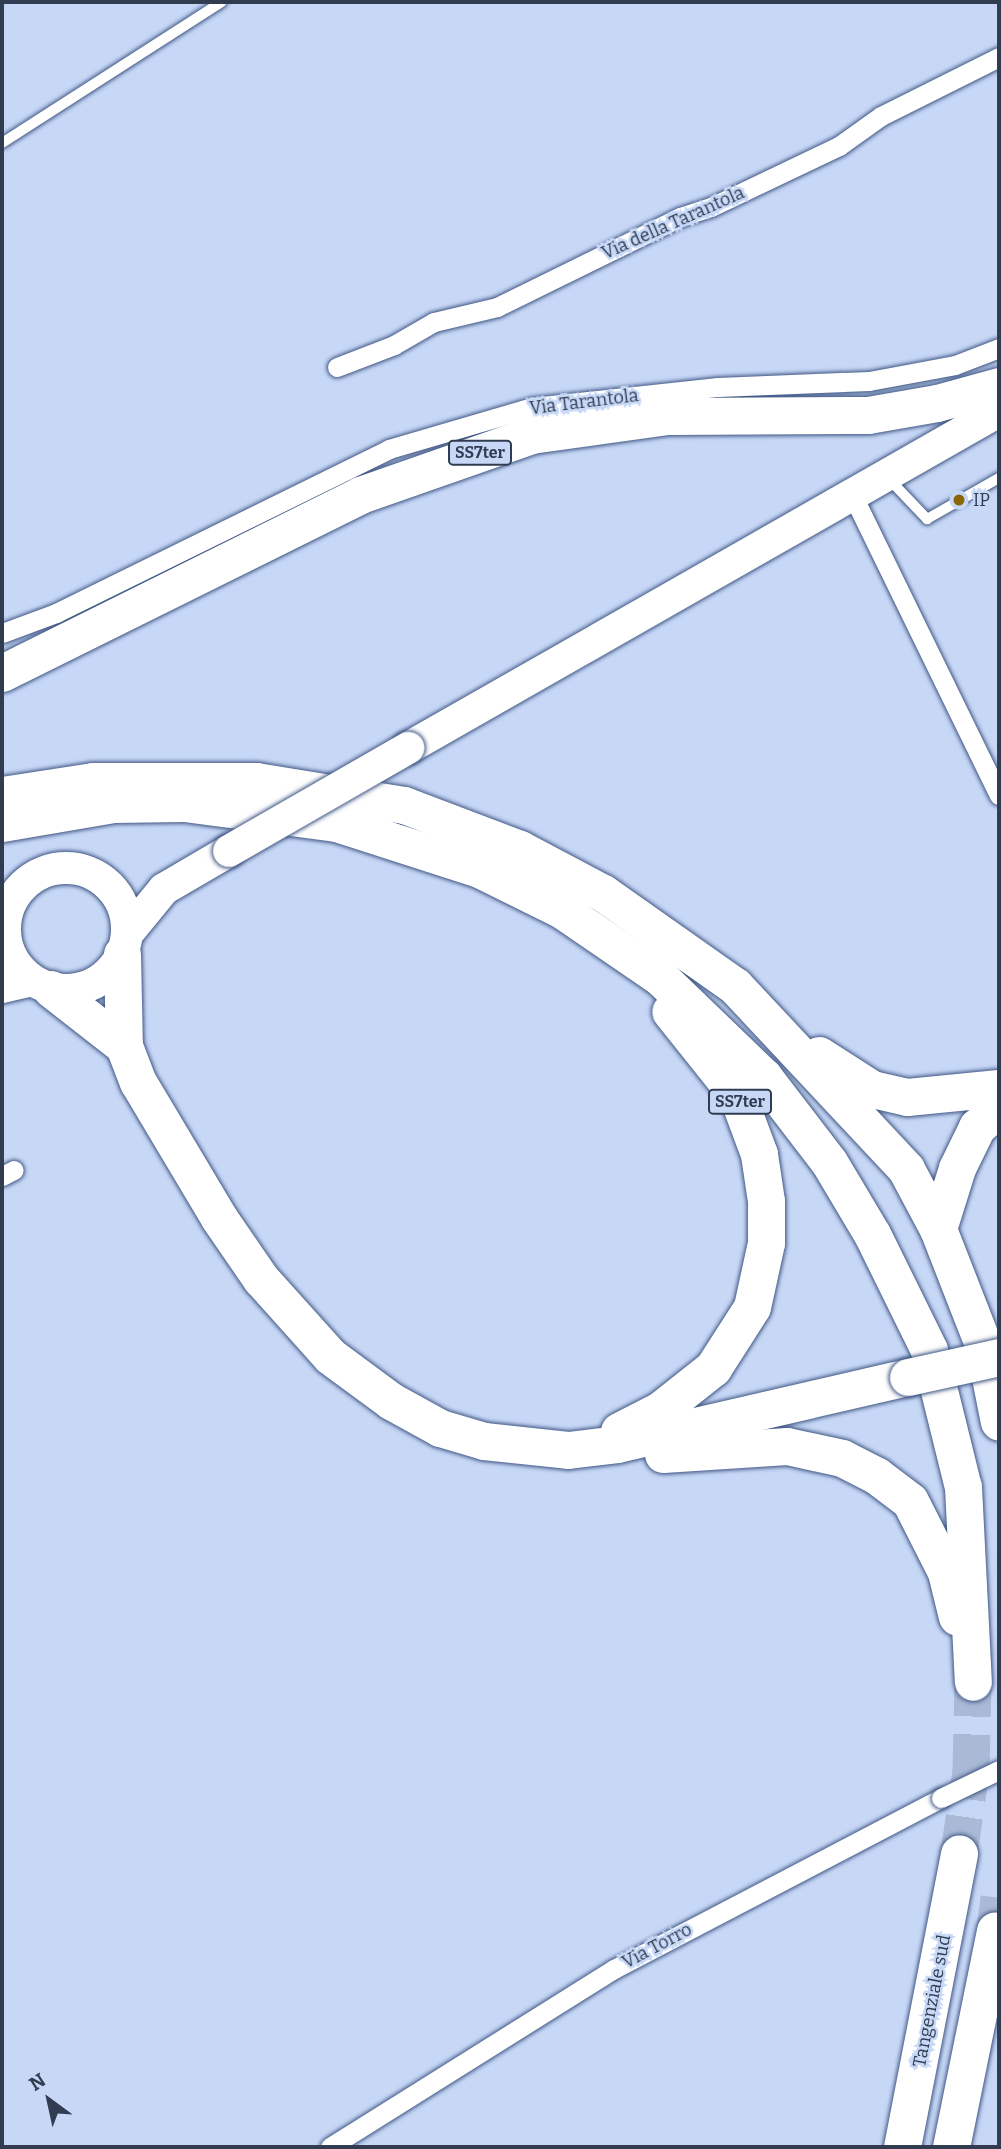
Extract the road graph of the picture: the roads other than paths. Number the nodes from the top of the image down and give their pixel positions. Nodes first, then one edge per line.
1 (222, 2) edge
2 (999, 57) edge
3 (2, 143) edge
4 (999, 348) edge
5 (337, 367) dead end
6 (999, 408) edge
7 (886, 476) junction
8 (999, 478) edge
9 (852, 494) junction
10 (2, 633) edge
11 (2, 673) edge
12 (2, 795) edge
13 (999, 795) edge
14 (2, 823) edge
15 (383, 835) junction
16 (111, 887) junction
17 (164, 889) junction
18 (125, 944) junction
19 (4, 950) edge
20 (42, 986) junction
21 (2, 989) edge
22 (761, 1013) junction
23 (124, 1046) junction
24 (999, 1088) edge
25 (999, 1108) edge
26 (938, 1228) junction
27 (999, 1357) edge
28 (999, 1422) edge
29 (568, 1450) junction
30 (999, 1770) edge
31 (959, 1853) tunnel mouth
32 (995, 1930) dead end
33 (330, 2147) edge
34 (902, 2147) edge
35 (951, 2147) edge

1 - 3 lane
2 - 5 street, Via della Tarantola
4 - 10 street, Via Tarantola
6 - 7 main road, SS7ter
6 - 11 highway, SS7ter
7 - 8 lane
7 - 9 main road, SS7ter
9 - 13 street
9 - 17 main road, SS7ter, bridge
12 - 22 highway
14 - 15 highway
15 - 29 highway, SS7ter
15 - 29 highway
16 - 17 main road
16 - 18 main road
16 - 19 main road
17 - 18 main road
18 - 20 main road
18 - 23 highway
19 - 20 main road
20 - 21 main road
20 - 23 highway
22 - 24 highway
22 - 26 highway
23 - 29 highway
25 - 26 highway
26 - 28 highway
27 - 29 highway, bridge
30 - 33 street, Via Torro, bridge
31 - 34 highway, Tangenziale sud
32 - 35 highway

